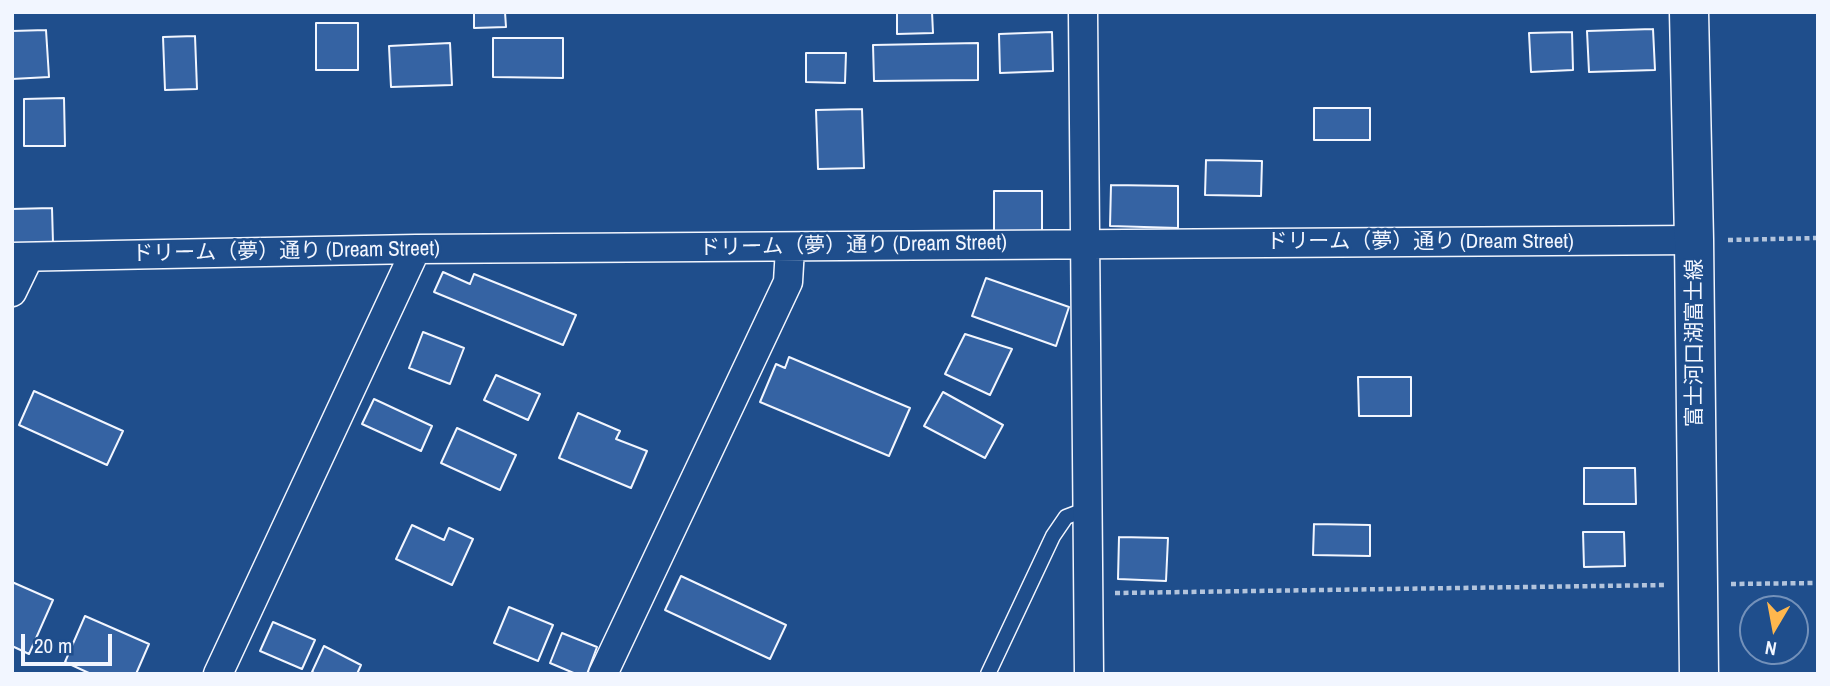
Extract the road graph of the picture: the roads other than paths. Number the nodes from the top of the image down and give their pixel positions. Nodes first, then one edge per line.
1 (1083, 12) edge
2 (1689, 12) edge
3 (1694, 240) junction
4 (1085, 244) junction
5 (790, 247) junction
6 (416, 249) junction
7 (21, 257) edge
8 (12, 292) edge
9 (1087, 509) junction
10 (218, 674) edge
11 (603, 674) edge
12 (988, 674) edge
13 (1089, 674) edge
14 (1699, 674) edge

1 - 4 street
2 - 3 main road, 富士河口湖富士線
3 - 4 street, ドリーム（夢）通り (Dream Street)
3 - 14 main road, 富士河口湖富士線
4 - 5 street, ドリーム（夢）通り (Dream Street)
4 - 9 street
5 - 6 street, ドリーム（夢）通り (Dream Street)
5 - 11 street
6 - 7 street, ドリーム（夢）通り (Dream Street)
6 - 10 street
7 - 8 street
9 - 12 lane
9 - 13 street

